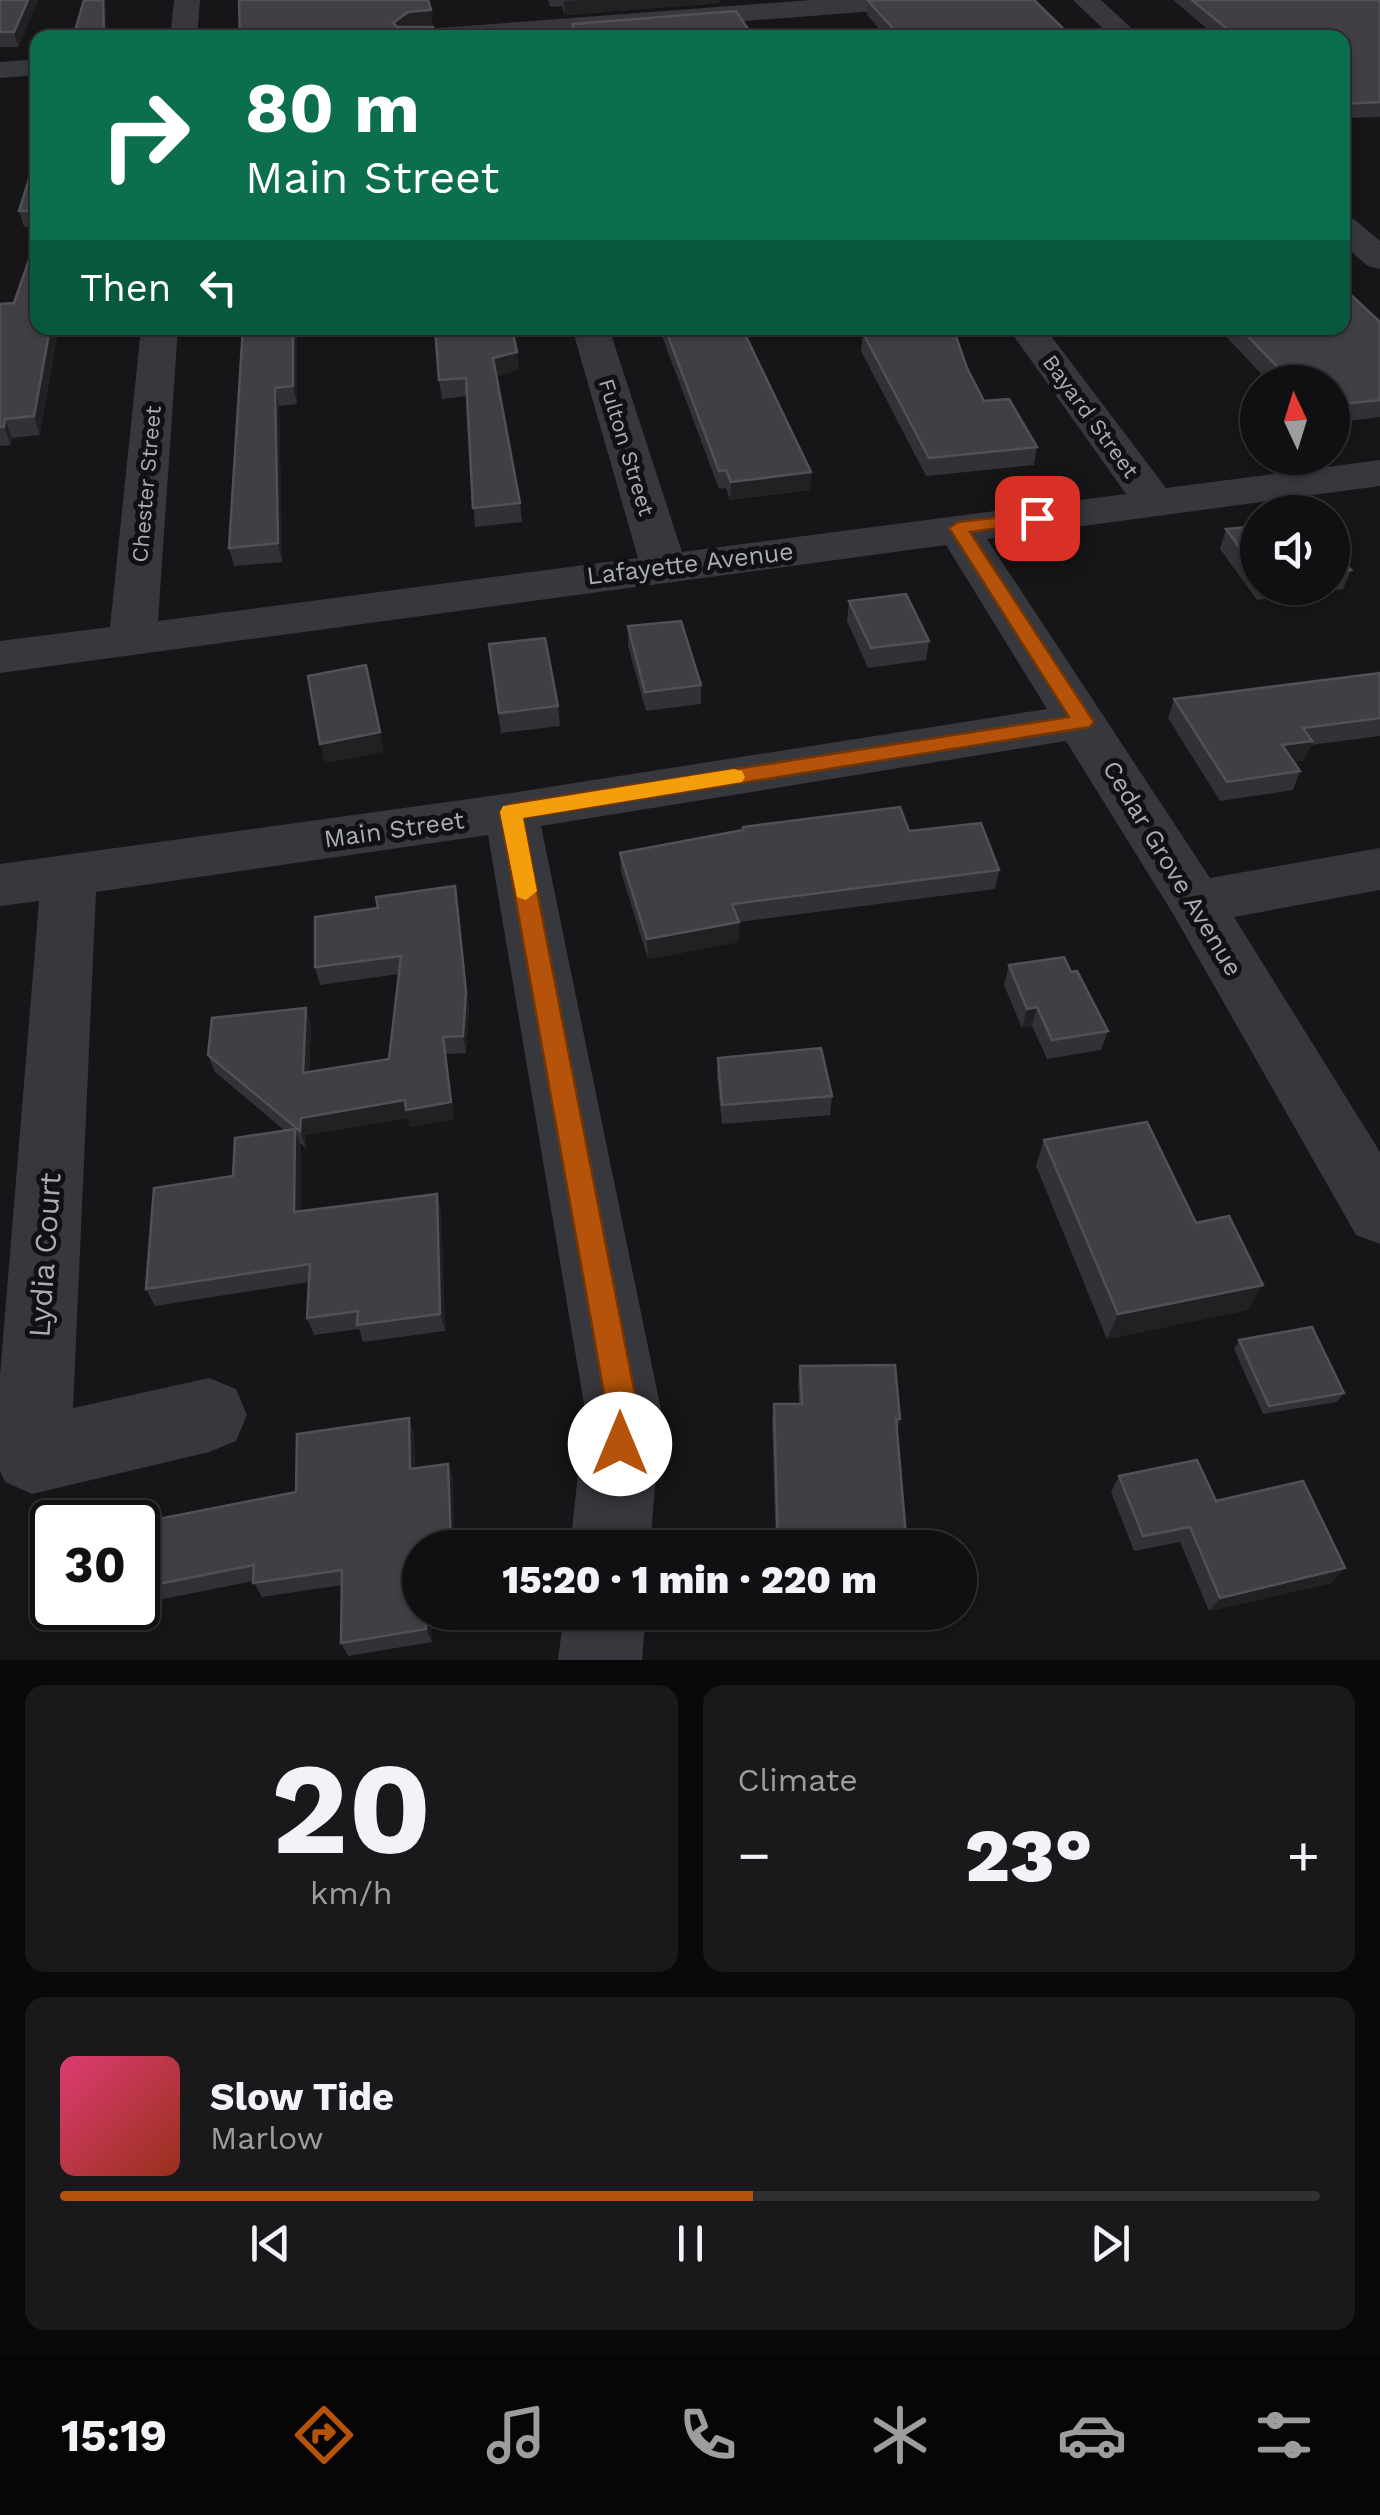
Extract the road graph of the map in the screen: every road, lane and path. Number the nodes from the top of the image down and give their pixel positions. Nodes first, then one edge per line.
1 (187, 0) edge
2 (488, 0) edge
3 (914, 0) edge
4 (1086, 0) edge
5 (789, 5) edge
6 (184, 30) edge
7 (499, 30) edge
8 (540, 30) edge
9 (807, 30) edge
10 (1120, 30) edge
11 (30, 68) edge
12 (0, 70) edge
13 (1350, 233) edge
14 (1380, 258) edge
15 (157, 335) edge
16 (592, 335) edge
17 (1031, 335) edge
18 (1380, 473) edge
19 (1156, 504) junction
20 (958, 528) junction
21 (664, 567) junction
22 (133, 640) junction
23 (0, 657) edge
24 (1083, 722) junction
25 (511, 812) junction
26 (1380, 869) edge
27 (69, 874) junction
28 (0, 885) edge
29 (1195, 902) junction
30 (1380, 1214) edge
31 (209, 1415) dead end
32 (612, 1530) edge
33 (602, 1630) edge
34 (600, 1660) edge

1 - 6 street
2 - 7 street
3 - 5 street
4 - 10 street
5 - 8 street
5 - 9 street
11 - 12 street
13 - 14 street
15 - 22 street, Chester Street
16 - 21 street, Fulton Street
17 - 19 street, Bayard Street
18 - 19 street, Lafayette Avenue
19 - 20 street, Lafayette Avenue
20 - 21 street, Lafayette Avenue
20 - 24 street, Cedar Grove Avenue
21 - 22 street, Lafayette Avenue
22 - 23 street, Lafayette Avenue
24 - 25 street, Main Street
24 - 29 street, Cedar Grove Avenue
25 - 27 street, Main Street
25 - 32 street
26 - 29 street
27 - 28 street, Main Street
27 - 31 street, Lydia Court
29 - 30 street, Cedar Grove Avenue
33 - 34 street

